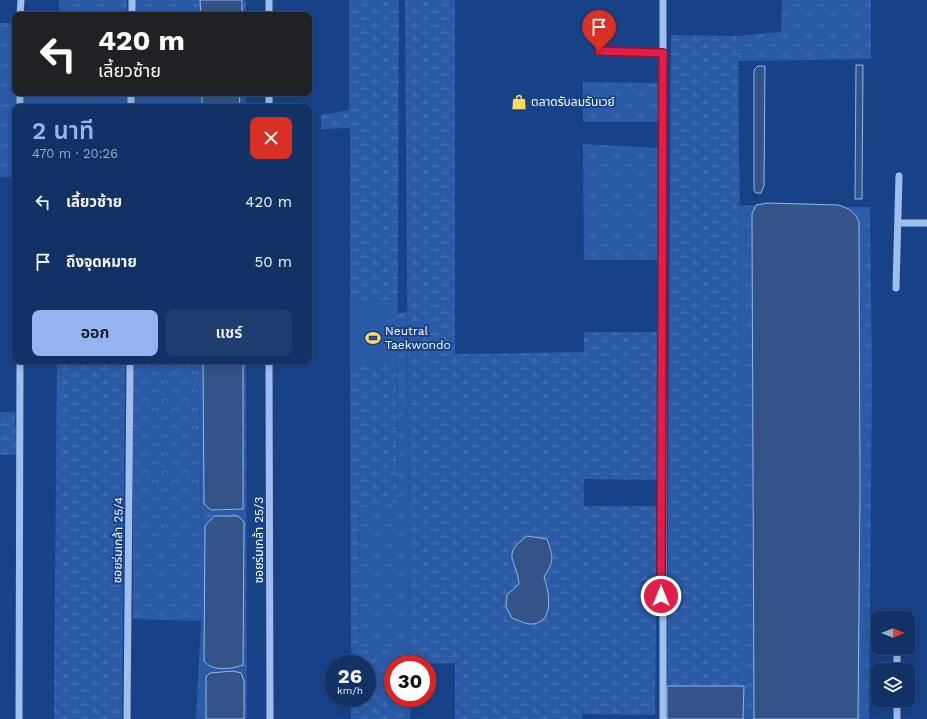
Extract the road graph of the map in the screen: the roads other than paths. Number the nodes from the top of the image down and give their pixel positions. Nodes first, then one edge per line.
1 (20, 0) edge
2 (132, 0) edge
3 (269, 0) edge
4 (663, 0) edge
5 (20, 12) edge
6 (132, 12) edge
7 (269, 12) edge
8 (599, 51) dead end
9 (663, 53) junction
10 (899, 176) dead end
11 (899, 223) junction
12 (927, 223) edge
13 (896, 288) dead end
14 (20, 364) edge
15 (130, 364) edge
16 (269, 364) edge
17 (897, 707) edge
18 (19, 719) edge
19 (127, 719) edge
20 (270, 719) edge
21 (662, 719) edge
22 (897, 719) edge

1 - 5 street
2 - 6 street
3 - 7 street
4 - 9 street
8 - 9 street
9 - 21 street
10 - 11 street
11 - 12 street
11 - 13 street
14 - 18 street
15 - 19 street, ซอยร่มเกล้า 25/4
16 - 20 street, ซอยร่มเกล้า 25/3
17 - 22 street

